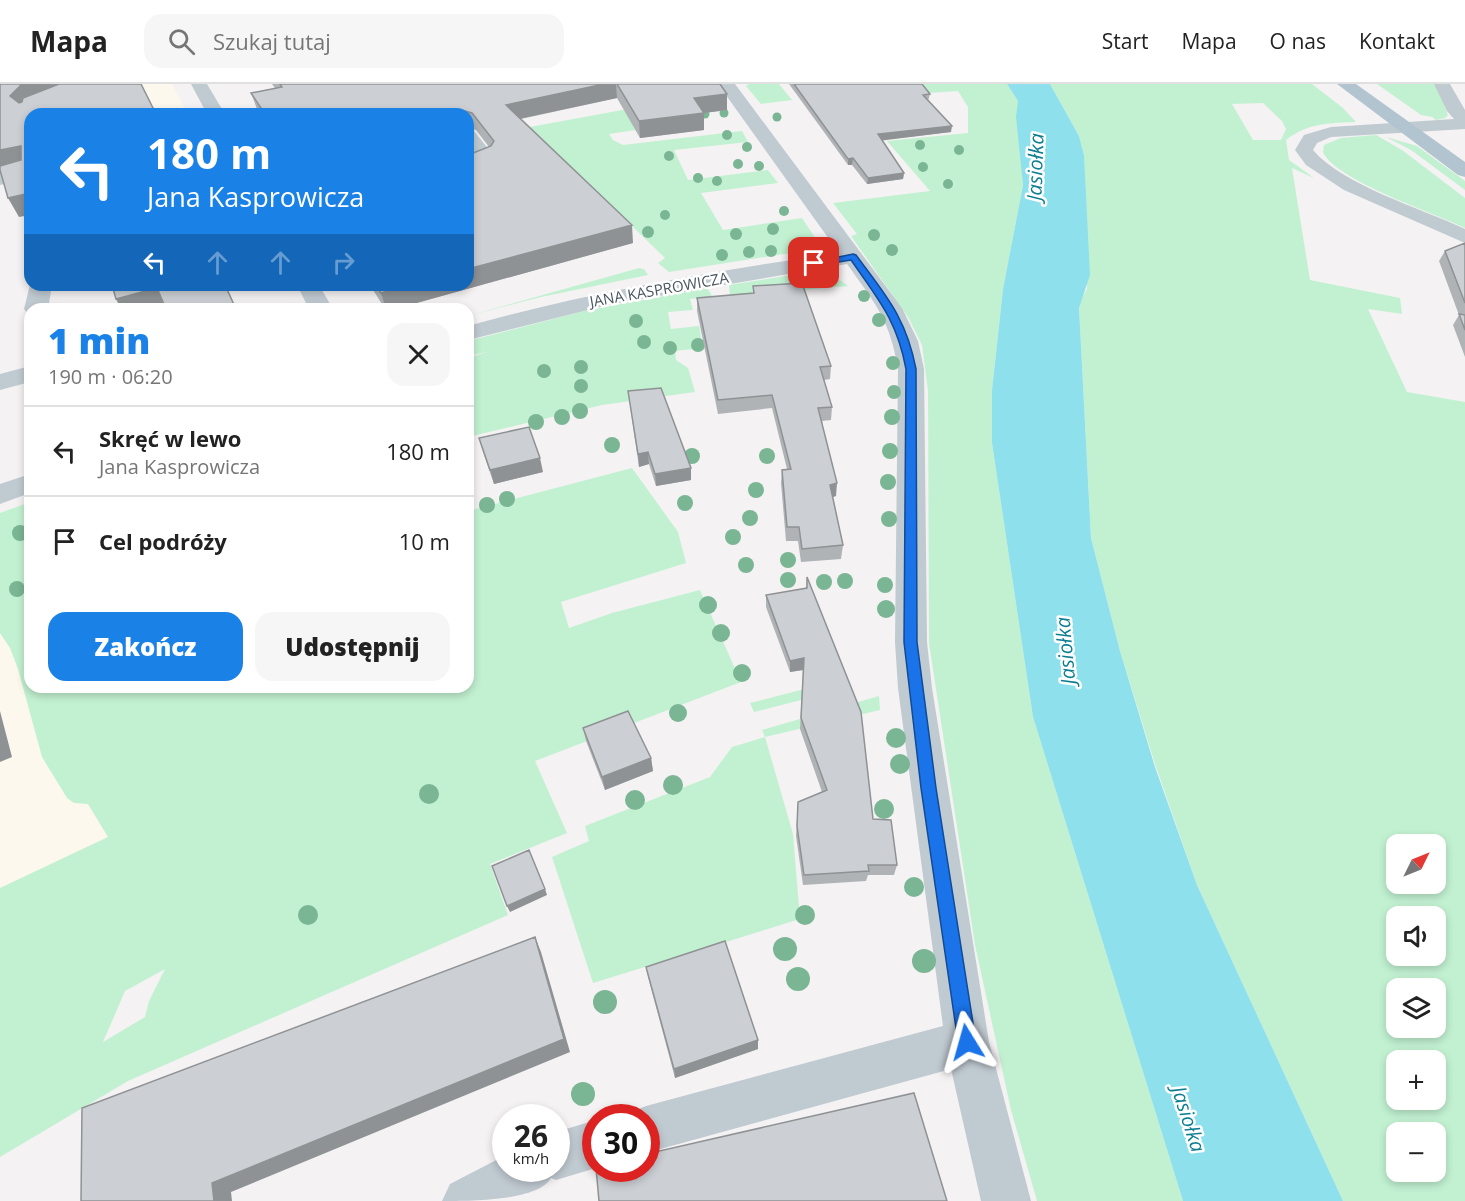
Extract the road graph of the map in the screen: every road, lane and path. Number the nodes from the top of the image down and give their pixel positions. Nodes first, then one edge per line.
1 (199, 84) edge
2 (726, 84) edge
3 (1345, 84) edge
4 (1442, 84) edge
5 (213, 108) edge
6 (1465, 122) edge
7 (1404, 126) junction
8 (474, 142) edge
9 (474, 163) edge
10 (1465, 171) edge
11 (24, 173) edge
12 (0, 179) edge
13 (1465, 237) edge
14 (853, 257) junction
15 (474, 331) edge
16 (24, 376) edge
17 (0, 382) edge
18 (24, 485) edge
19 (0, 494) edge
20 (967, 1042) junction
21 (660, 1126) edge
22 (504, 1182) edge
23 (467, 1201) edge
24 (1006, 1201) edge

1 - 5 street
2 - 14 street
3 - 7 main road
4 - 6 street
6 - 7 street
7 - 10 main road
7 - 13 street
8 - 9 street
11 - 12 street
14 - 15 street, JANA KASPROWICZA
14 - 20 street
16 - 17 street
18 - 19 street
20 - 21 street
20 - 24 street
22 - 23 street

